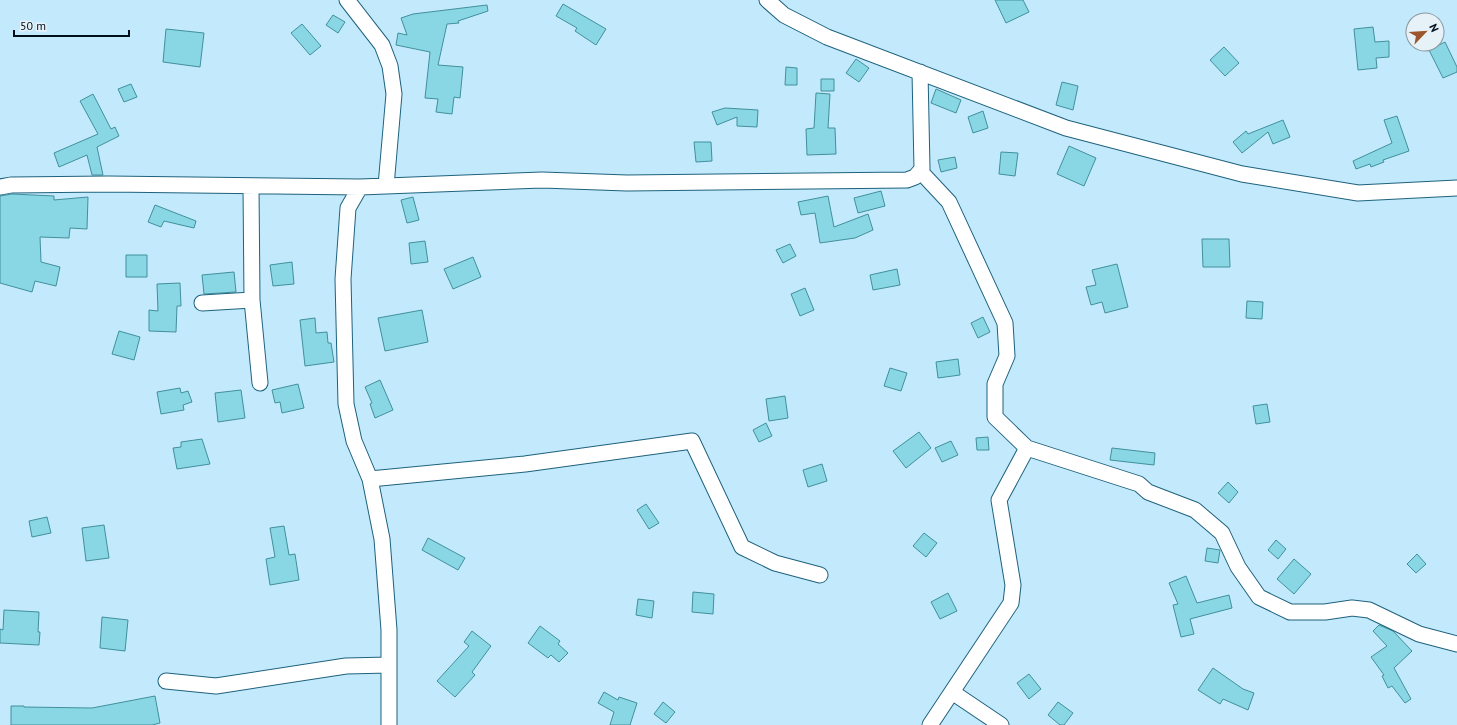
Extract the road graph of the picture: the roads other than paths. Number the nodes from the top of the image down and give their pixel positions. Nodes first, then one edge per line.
1 (347, 0) edge
2 (767, 0) edge
3 (920, 72) junction
4 (920, 171) junction
5 (251, 186) junction
6 (386, 186) junction
7 (0, 187) edge
8 (360, 187) junction
9 (1457, 188) edge
10 (252, 300) junction
11 (202, 303) dead end
12 (260, 383) dead end
13 (1027, 448) junction
14 (370, 479) junction
15 (820, 575) dead end
16 (1457, 644) edge
17 (389, 665) junction
18 (166, 681) dead end
19 (952, 692) junction
20 (389, 725) edge
21 (930, 725) edge
22 (1001, 725) edge

1 - 6 street
2 - 3 street
3 - 4 street
3 - 9 street
4 - 6 street
4 - 13 street
5 - 7 street
5 - 8 street
5 - 10 street
6 - 8 street
8 - 14 street
10 - 11 street
10 - 12 street
13 - 16 street
13 - 19 street
14 - 15 street
14 - 17 street
17 - 18 street
17 - 20 street
19 - 21 street
19 - 22 street

